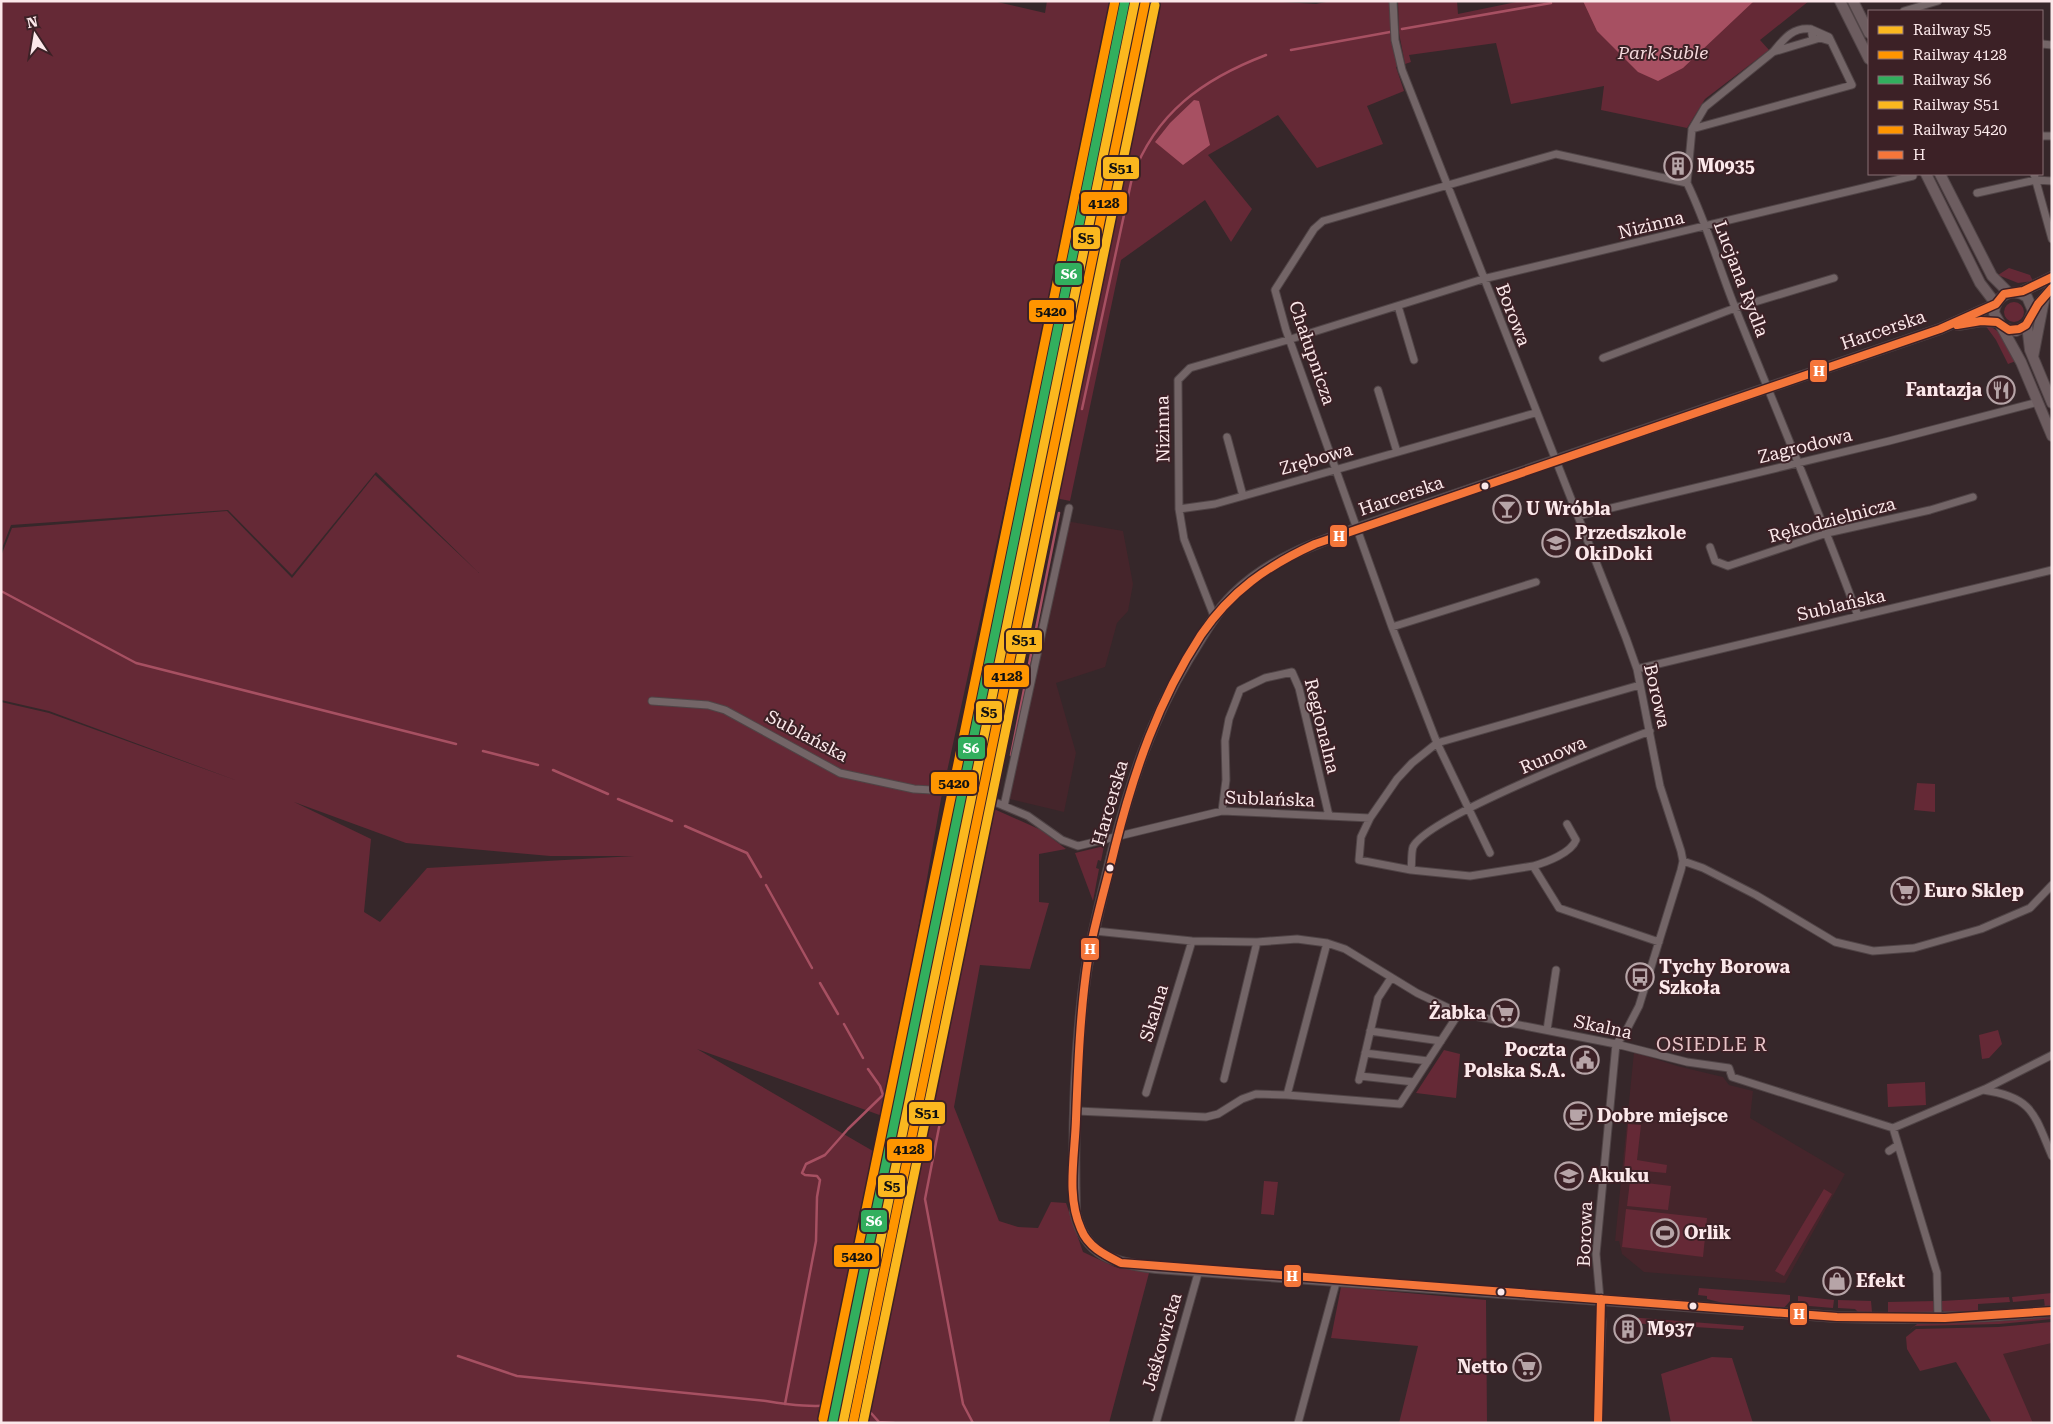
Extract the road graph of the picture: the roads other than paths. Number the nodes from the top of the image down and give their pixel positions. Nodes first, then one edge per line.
1 (1393, 1) edge
2 (1840, 1) edge
3 (1854, 1) edge
4 (1938, 1) edge
5 (1907, 10) edge
6 (1811, 29) junction
7 (1868, 31) edge
8 (1814, 40) junction
9 (1833, 42) junction
10 (1772, 52) junction
11 (1868, 57) edge
12 (1692, 129) junction
13 (1926, 175) edge
14 (1940, 175) edge
15 (1913, 176) dead end
16 (2035, 177) edge
17 (2052, 181) edge
18 (1687, 183) junction
19 (1448, 185) junction
20 (1977, 193) dead end
21 (1705, 227) junction
22 (2052, 239) edge
23 (2052, 277) edge
24 (1834, 278) dead end
25 (1483, 279) junction
26 (1980, 283) junction
27 (2049, 291) edge
28 (2014, 293) junction
29 (1996, 304) junction
30 (1398, 306) junction
31 (1735, 308) junction
32 (2033, 311) junction
33 (1972, 314) junction
34 (2000, 325) junction
35 (2027, 326) junction
36 (1940, 329) junction
37 (1291, 339) junction
38 (2033, 357) junction
39 (1603, 358) dead end
40 (1414, 360) dead end
41 (1767, 387) junction
42 (1378, 390) dead end
43 (2038, 402) junction
44 (2052, 403) edge
45 (1536, 413) junction
46 (2052, 436) edge
47 (1227, 437) dead end
48 (1397, 452) junction
49 (1555, 460) junction
50 (1799, 463) junction
51 (1336, 468) junction
52 (1244, 496) junction
53 (1973, 497) dead end
54 (1069, 508) dead end
55 (1179, 509) junction
56 (1578, 516) junction
57 (1357, 529) junction
58 (1827, 533) junction
59 (1710, 547) dead end
60 (2052, 570) edge
61 (1536, 582) dead end
62 (1214, 616) junction
63 (1858, 616) junction
64 (1392, 627) junction
65 (1637, 668) junction
66 (1640, 685) junction
67 (652, 701) dead end
68 (1650, 731) junction
69 (1436, 743) junction
70 (1004, 806) junction
71 (1468, 807) junction
72 (1222, 811) junction
73 (1329, 816) junction
74 (1370, 818) junction
75 (1567, 824) dead end
76 (1117, 836) junction
77 (1490, 853) dead end
78 (1683, 861) junction
79 (1533, 866) junction
80 (1411, 870) junction
81 (2052, 885) edge
82 (1095, 931) junction
83 (1192, 940) junction
84 (1257, 942) junction
85 (1659, 942) junction
86 (1327, 943) junction
87 (1556, 970) dead end
88 (1388, 976) junction
89 (1459, 1013) junction
90 (1547, 1030) junction
91 (1370, 1031) junction
92 (1441, 1041) junction
93 (1616, 1044) junction
94 (1365, 1053) junction
95 (2052, 1055) edge
96 (1428, 1061) junction
97 (1224, 1079) dead end
98 (1414, 1082) junction
99 (1982, 1090) junction
100 (1146, 1093) dead end
101 (1287, 1095) junction
102 (1077, 1111) junction
103 (1893, 1128) junction
104 (1898, 1145) junction
105 (1889, 1151) dead end
106 (2052, 1156) edge
107 (1199, 1270) junction
108 (1337, 1279) junction
109 (1601, 1299) junction
110 (2052, 1311) edge
111 (1938, 1319) junction
112 (1156, 1423) edge
113 (1298, 1423) edge
114 (1598, 1423) edge

1 - 19 street, Borowa
2 - 11 street
3 - 7 street
4 - 5 street
6 - 8 street
6 - 9 street
6 - 10 street
8 - 9 street
8 - 10 street
9 - 12 street
10 - 12 street
12 - 18 street
13 - 26 street
14 - 28 street
15 - 21 street, Nizinna
16 - 17 street
16 - 20 street
16 - 22 street
18 - 19 street
18 - 21 street, Lucjana Rydla
19 - 25 street, Borowa
19 - 37 street, Chałupnicza
21 - 25 street, Nizinna
21 - 31 street, Lucjana Rydla
23 - 28 street
24 - 31 street
25 - 30 street, Nizinna
25 - 45 street, Borowa
26 - 29 street
26 - 33 street
27 - 32 street
27 - 38 street
28 - 29 street
28 - 32 street
29 - 33 street, Harcerska
29 - 34 street
30 - 37 street, Nizinna
30 - 40 street
31 - 39 street
31 - 41 street, Lucjana Rydla
32 - 35 street
33 - 36 street, Harcerska
34 - 35 street
34 - 36 street, Harcerska
34 - 43 street
35 - 38 street
36 - 41 street, Harcerska
37 - 51 street, Chałupnicza
37 - 55 street, Nizinna
38 - 44 street
41 - 49 street, Harcerska
41 - 50 street, Lucjana Rydla
42 - 48 street
43 - 46 street
43 - 50 street, Zagrodowa
45 - 48 street, Zrębowa
45 - 49 street, Borowa
47 - 52 street
48 - 51 street, Zrębowa
49 - 56 street, Borowa
49 - 57 street, Harcerska
50 - 56 street, Zagrodowa
50 - 58 street, Lucjana Rydla
51 - 52 street, Zrębowa
51 - 57 street, Chałupnicza
52 - 55 street, Zrębowa
53 - 58 street, Rękodzielnicza
54 - 70 street
55 - 62 street, Nizinna
56 - 65 street, Borowa
57 - 62 street, Harcerska
57 - 64 street, Chałupnicza
58 - 59 street, Rękodzielnicza
58 - 63 street, Lucjana Rydla
60 - 63 street, Sublańska
61 - 64 street
62 - 76 street, Harcerska
63 - 65 street, Sublańska
64 - 69 street, Chałupnicza
65 - 66 street, Borowa
66 - 68 street, Borowa
66 - 69 street
67 - 70 street, Sublańska
68 - 71 street, Runowa
68 - 78 street, Borowa
69 - 71 street
69 - 74 street
70 - 76 street, Sublańska
71 - 77 street
71 - 80 street, Runowa
72 - 73 street, Sublańska
72 - 73 street, Regionalna
72 - 76 street, Sublańska
73 - 74 street, Sublańska
74 - 80 street
75 - 79 street
76 - 82 street, Harcerska
78 - 81 street
78 - 85 street, Borowa
79 - 80 street
79 - 85 street
82 - 83 street, Skalna
82 - 102 street, Harcerska
83 - 84 street, Skalna
83 - 100 street, Skalna
84 - 86 street, Skalna
84 - 97 street
85 - 93 street, Borowa
86 - 88 street, Skalna
86 - 101 street
87 - 90 street
88 - 89 street, Skalna
88 - 91 street
89 - 90 street, Skalna
89 - 92 street
90 - 93 street, Skalna
91 - 92 street
91 - 94 street
92 - 96 street
93 - 103 street, Skalna
93 - 109 street, Borowa
94 - 96 street
94 - 98 street
95 - 99 street
96 - 98 street
98 - 101 street
99 - 103 street
99 - 106 street
101 - 102 street
102 - 107 street, Jaśkowicka
103 - 104 street
104 - 105 street
104 - 111 street
107 - 108 street, Jaśkowicka
107 - 112 street, Jaśkowicka
108 - 109 street, Jaśkowicka
108 - 113 street
109 - 111 street, Jaśkowicka
109 - 114 street, Borowa
110 - 111 street, Jaśkowicka

